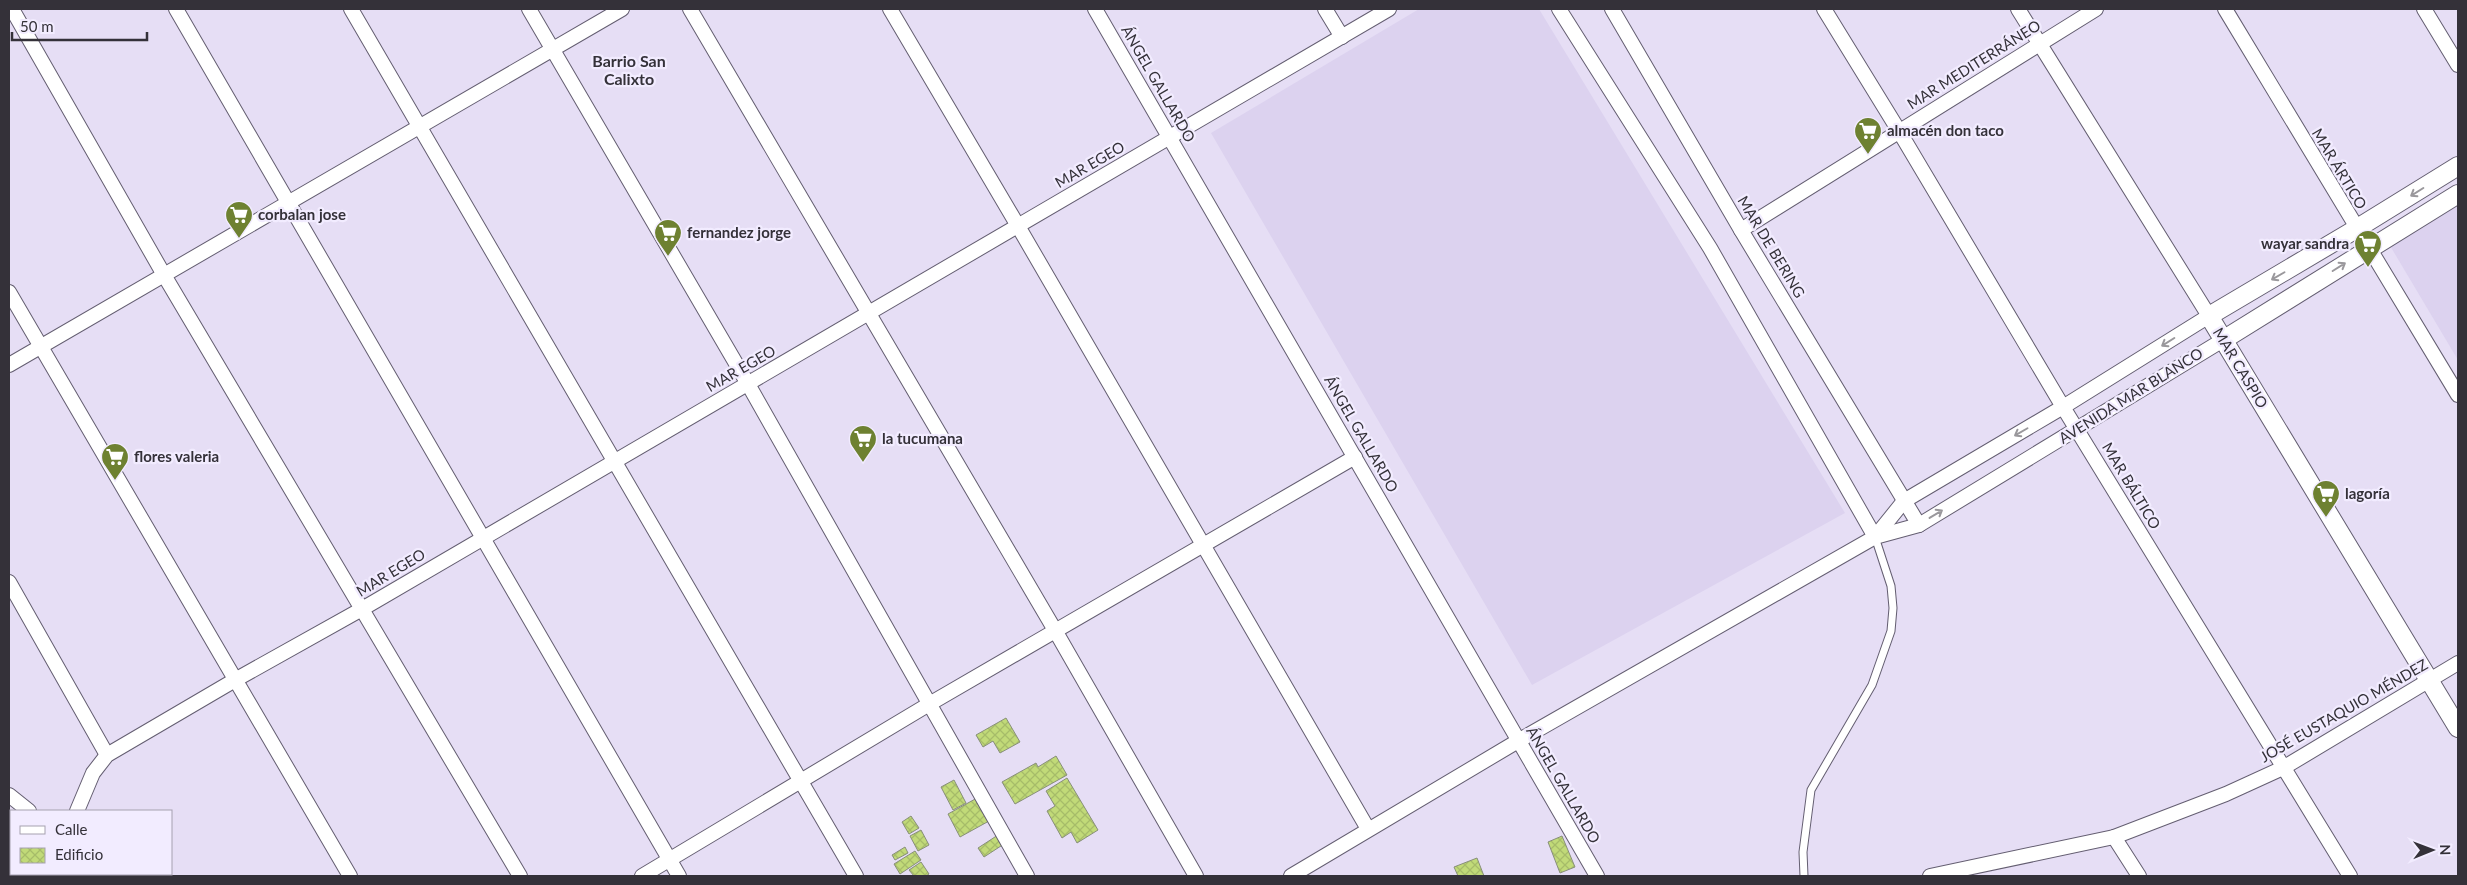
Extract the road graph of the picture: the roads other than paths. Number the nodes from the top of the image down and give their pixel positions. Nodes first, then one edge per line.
1 (12, 9) edge
2 (176, 9) edge
3 (351, 9) edge
4 (528, 9) edge
5 (622, 9) edge
6 (690, 9) edge
7 (890, 9) edge
8 (1095, 9) edge
9 (1325, 9) edge
10 (1389, 9) edge
11 (1559, 9) edge
12 (1612, 9) edge
13 (1824, 9) edge
14 (2018, 9) edge
15 (2096, 9) edge
16 (2225, 9) edge
17 (2424, 9) edge
18 (9, 11) edge
19 (1342, 37) junction
20 (2039, 44) junction
21 (553, 50) junction
22 (2458, 65) edge
23 (419, 127) junction
24 (1899, 131) junction
25 (1170, 137) junction
26 (2458, 166) edge
27 (2458, 194) edge
28 (287, 202) junction
29 (1018, 226) junction
30 (2356, 229) junction
31 (1741, 230) junction
32 (2368, 249) junction
33 (164, 275) junction
34 (9, 292) edge
35 (868, 314) junction
36 (2209, 316) junction
37 (2223, 340) junction
38 (40, 347) junction
39 (9, 365) edge
40 (748, 384) junction
41 (2458, 395) edge
42 (2063, 407) junction
43 (2077, 430) junction
44 (1355, 458) junction
45 (613, 462) junction
46 (1904, 501) junction
47 (1919, 525) junction
48 (483, 537) junction
49 (1875, 538) junction
50 (1203, 546) junction
51 (9, 582) edge
52 (362, 609) junction
53 (1056, 632) junction
54 (2458, 663) edge
55 (235, 680) junction
56 (2428, 681) junction
57 (931, 703) junction
58 (2458, 728) edge
59 (1518, 741) junction
60 (108, 755) junction
61 (2283, 768) junction
62 (800, 782) junction
63 (9, 795) edge
64 (28, 810) edge
65 (77, 810) edge
66 (1368, 829) junction
67 (2114, 837) junction
68 (669, 860) junction
69 (1938, 875) edge
70 (350, 876) edge
71 (520, 876) edge
72 (642, 876) edge
73 (679, 876) edge
74 (856, 876) edge
75 (1027, 876) edge
76 (1196, 876) edge
77 (1291, 876) edge
78 (1596, 876) edge
79 (1804, 876) edge
80 (2138, 876) edge
81 (2350, 876) edge

1 - 18 street
1 - 33 street
2 - 28 street
3 - 23 street
4 - 21 street
5 - 21 street
6 - 35 street
7 - 29 street
8 - 25 street, ÁNGEL GALLARDO
9 - 19 street
10 - 19 street, MAR EGEO
11 - 49 street
12 - 31 street, MAR DE BERING
13 - 24 street, MAR BÁLTICO
14 - 20 street, MAR CASPIO
15 - 20 street, MAR MEDITERRÁNEO
16 - 30 street, MAR ÁRTICO
17 - 22 street
19 - 25 street, MAR EGEO
20 - 24 street, MAR MEDITERRÁNEO
20 - 36 street, MAR CASPIO
21 - 23 street
21 - 40 street
23 - 28 street
23 - 45 street
24 - 31 street, MAR MEDITERRÁNEO
24 - 42 street, MAR BÁLTICO
25 - 29 street, MAR EGEO
25 - 44 street, ÁNGEL GALLARDO
26 -> 30 street, AVENIDA MAR BLANCO
27 - 32 street, AVENIDA MAR BLANCO
28 - 33 street
28 - 48 street
29 - 35 street, MAR EGEO
29 - 50 street
30 - 32 street, MAR ÁRTICO
30 -> 36 street, AVENIDA MAR BLANCO
31 - 46 street, MAR DE BERING
37 -> 32 street, AVENIDA MAR BLANCO
32 - 41 street, MAR ÁRTICO
33 - 38 street
33 - 52 street
34 - 38 street
35 - 40 street, MAR EGEO
35 - 53 street
36 - 37 street, MAR CASPIO
36 -> 42 street, AVENIDA MAR BLANCO
37 - 43 street, AVENIDA MAR BLANCO
37 - 56 street, MAR CASPIO
38 - 39 street
38 - 55 street
40 - 45 street, MAR EGEO
40 - 57 street
42 - 43 street, MAR BÁLTICO
42 -> 46 street, AVENIDA MAR BLANCO
47 -> 43 street, AVENIDA MAR BLANCO
43 - 61 street, MAR BÁLTICO
44 - 50 street
44 - 59 street, ÁNGEL GALLARDO
45 - 48 street, MAR EGEO
45 - 62 street
46 - 47 street, MAR DE BERING
46 - 49 street
47 - 49 street, AVENIDA MAR BLANCO
48 - 52 street, MAR EGEO
48 - 68 street
49 - 59 street
49 - 79 lane
50 - 53 street
50 - 66 street
51 - 60 street
52 - 55 street, MAR EGEO
52 - 71 street
53 - 57 street
53 - 76 street
54 - 56 street, JOSÉ EUSTAQUIO MÉNDEZ
55 - 60 street, MAR EGEO
55 - 70 street
56 - 58 street, MAR CASPIO
56 - 61 street, JOSÉ EUSTAQUIO MÉNDEZ
57 - 62 street
57 - 75 street
59 - 66 street
59 - 78 street, ÁNGEL GALLARDO
60 - 65 street
61 - 67 street, JOSÉ EUSTAQUIO MÉNDEZ
61 - 81 street, MAR BÁLTICO
62 - 68 street
62 - 74 street
63 - 64 street
66 - 77 street
67 - 69 street, JOSÉ EUSTAQUIO MÉNDEZ
67 - 80 street
68 - 72 street
68 - 73 street

